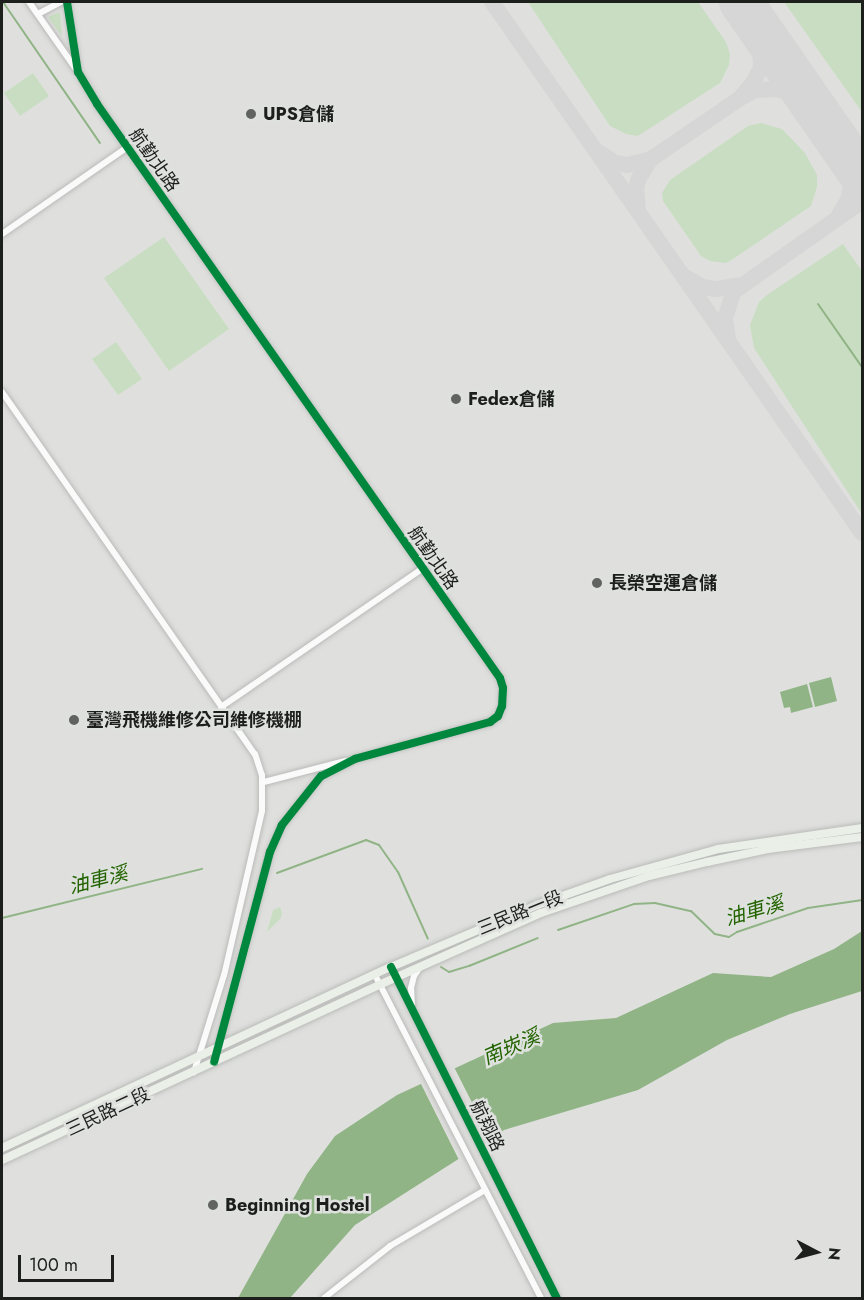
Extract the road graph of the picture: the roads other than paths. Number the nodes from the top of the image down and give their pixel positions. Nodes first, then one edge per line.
1 (29, 2) edge
2 (61, 2) edge
3 (67, 2) edge
4 (38, 14) junction
5 (78, 72) junction
6 (126, 148) junction
7 (2, 234) edge
8 (2, 392) edge
9 (423, 568) junction
10 (221, 707) junction
11 (355, 759) junction
12 (264, 782) junction
13 (862, 828) edge
14 (862, 837) edge
15 (421, 966) junction
16 (391, 967) junction
17 (375, 975) junction
18 (395, 978) junction
19 (379, 985) junction
20 (414, 1014) junction
21 (218, 1048) junction
22 (197, 1058) junction
23 (214, 1062) junction
24 (194, 1072) junction
25 (2, 1148) edge
26 (2, 1160) edge
27 (485, 1190) junction
28 (324, 1299) edge
29 (541, 1299) edge
30 (557, 1299) edge

1 - 4 street
2 - 4 street
3 - 5 street, 航勤北路
4 - 5 street
5 - 6 street, 航勤北路
6 - 7 street
6 - 9 street, 航勤北路
8 - 10 street
9 - 10 street
9 - 11 street, 航勤北路
10 - 12 street
11 - 12 street
11 - 21 street, 航勤北路
12 - 22 street
13 - 16 main road, 三民路一段
14 - 15 main road, 三民路一段
15 - 18 main road, 三民路一段
15 - 20 street
16 - 17 main road, 三民路一段
16 - 18 street, 航翔路
17 - 19 street, 航翔路
17 - 21 main road, 三民路一段
18 - 19 main road, 三民路一段
18 - 20 street, 航翔路
19 - 23 main road, 三民路一段
19 - 27 street, 航翔路
20 - 30 street, 航翔路
21 - 22 main road, 三民路一段
21 - 23 street, 航勤北路
22 - 24 street
22 - 25 main road, 三民路二段
23 - 24 main road, 三民路二段
24 - 26 main road, 三民路二段
27 - 28 street
27 - 29 street, 航翔路

